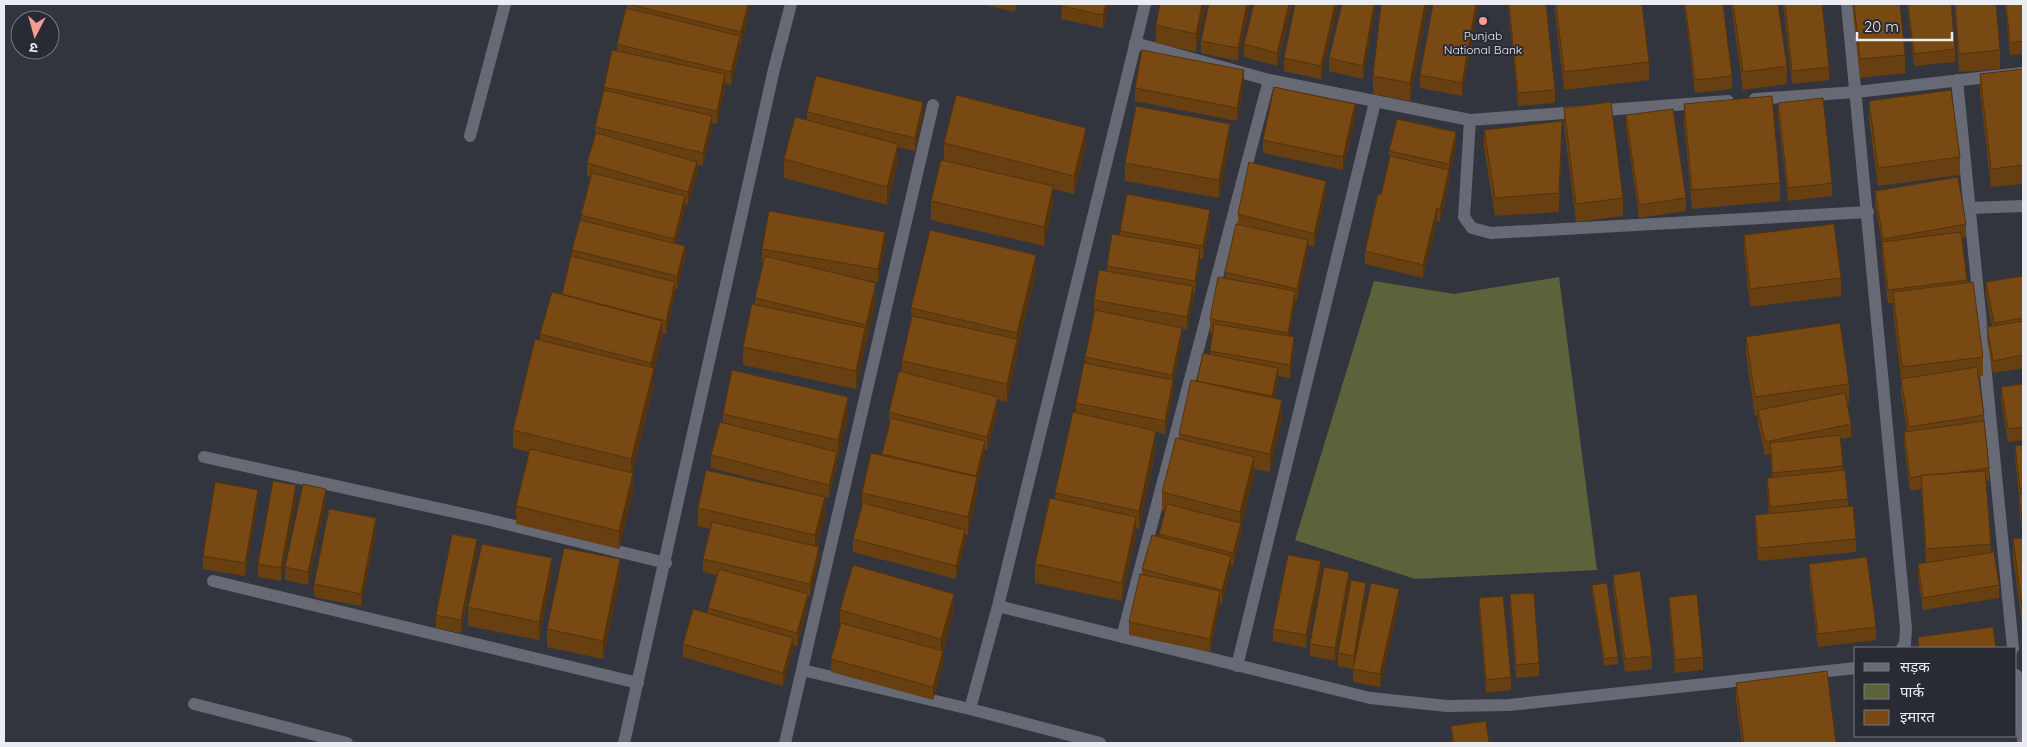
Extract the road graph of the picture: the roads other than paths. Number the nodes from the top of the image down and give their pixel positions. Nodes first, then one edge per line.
1 (505, 4) edge
2 (791, 4) edge
3 (1145, 4) edge
4 (1847, 4) edge
5 (1135, 43) junction
6 (2023, 74) edge
7 (1269, 80) junction
8 (1957, 80) junction
9 (1856, 92) junction
10 (1375, 102) junction
11 (933, 105) dead end
12 (1470, 120) junction
13 (470, 136) dead end
14 (2023, 206) edge
15 (1970, 208) junction
16 (1868, 212) junction
17 (204, 457) dead end
18 (666, 563) junction
19 (213, 581) dead end
20 (998, 606) junction
21 (1122, 637) junction
22 (1903, 647) edge
23 (2013, 647) edge
24 (1237, 666) junction
25 (1854, 668) edge
26 (802, 670) junction
27 (638, 683) junction
28 (2017, 683) edge
29 (194, 704) dead end
30 (970, 709) junction
31 (2023, 740) edge
32 (347, 743) edge
33 (624, 743) edge
34 (785, 743) edge
35 (1100, 743) edge

1 - 13 street
2 - 18 street
3 - 5 street
4 - 9 street
5 - 7 street
5 - 20 street
6 - 8 street
7 - 10 street
7 - 21 street
8 - 9 street
8 - 15 street
9 - 12 street
9 - 16 street
10 - 12 street
10 - 24 street
11 - 26 street
12 - 16 street
14 - 15 street
15 - 23 street
16 - 22 street
17 - 18 street
18 - 27 street
19 - 27 street
20 - 21 street
20 - 30 street
21 - 24 street
24 - 25 street
26 - 30 street
26 - 34 street
27 - 33 street
28 - 31 street
29 - 32 street
30 - 35 street

